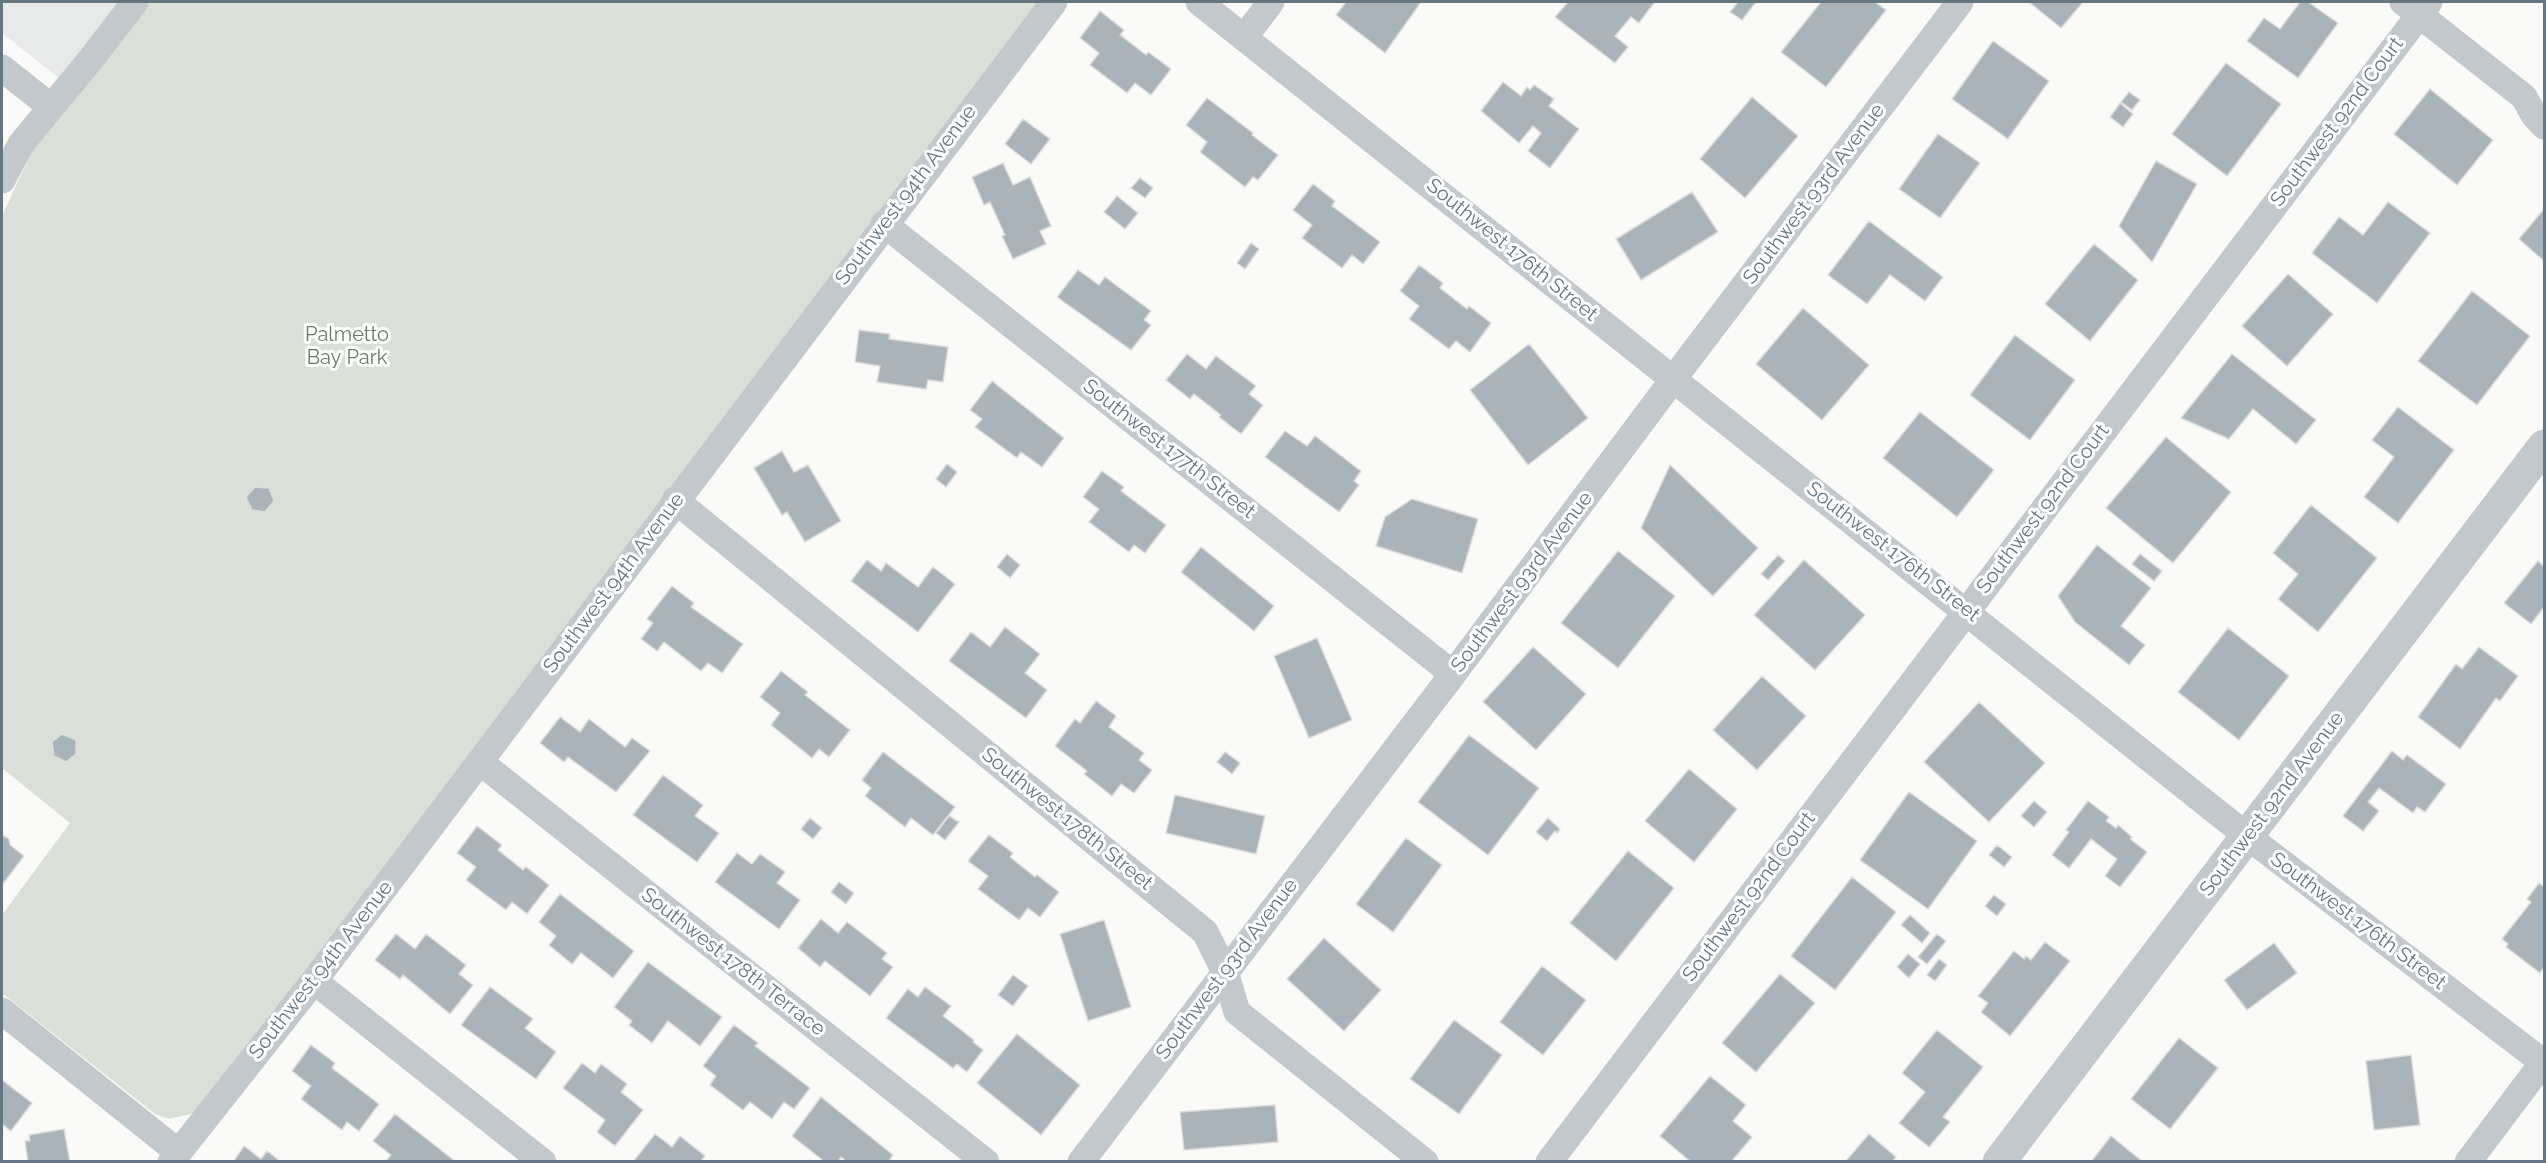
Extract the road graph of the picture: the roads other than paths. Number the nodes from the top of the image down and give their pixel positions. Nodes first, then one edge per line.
1 (135, 2) edge
2 (1054, 2) edge
3 (1198, 2) edge
4 (1270, 2) edge
5 (1960, 2) edge
6 (2417, 6) edge
7 (1244, 38) junction
8 (2, 68) edge
9 (2534, 99) edge
10 (51, 107) junction
11 (2544, 126) edge
12 (2, 180) edge
13 (884, 224) junction
14 (1674, 379) junction
15 (2544, 446) edge
16 (675, 500) junction
17 (1966, 610) junction
18 (1453, 674) junction
19 (480, 762) junction
20 (2247, 836) junction
21 (1225, 972) junction
22 (314, 981) junction
23 (2, 1011) edge
24 (2544, 1062) edge
25 (175, 1157) edge
26 (543, 1161) edge
27 (986, 1161) edge
28 (1081, 1161) edge
29 (1425, 1161) edge
30 (1549, 1161) edge
31 (1999, 1161) edge
32 (2468, 1161) edge

1 - 10 street
2 - 13 street, Southwest 94th Avenue
3 - 7 street, Southwest 176th Street
4 - 7 street
5 - 14 street, Southwest 93rd Avenue
6 - 9 street
6 - 17 street, Southwest 92nd Court
7 - 14 street, Southwest 176th Street
8 - 10 street
9 - 11 street
10 - 12 street
13 - 16 street, Southwest 94th Avenue
13 - 18 street, Southwest 177th Street
14 - 17 street, Southwest 176th Street
14 - 18 street, Southwest 93rd Avenue
15 - 20 street, Southwest 92nd Avenue
16 - 19 street, Southwest 94th Avenue
16 - 21 street, Southwest 178th Street
17 - 20 street, Southwest 176th Street
17 - 30 street, Southwest 92nd Court
18 - 21 street, Southwest 93rd Avenue
19 - 22 street, Southwest 94th Avenue
19 - 27 street, Southwest 178th Terrace
20 - 24 street, Southwest 176th Street
20 - 31 street, Southwest 92nd Avenue
21 - 28 street, Southwest 93rd Avenue
21 - 29 street, Southwest 178th Street
22 - 25 street, Southwest 94th Avenue
22 - 26 street
23 - 25 street
24 - 32 street

